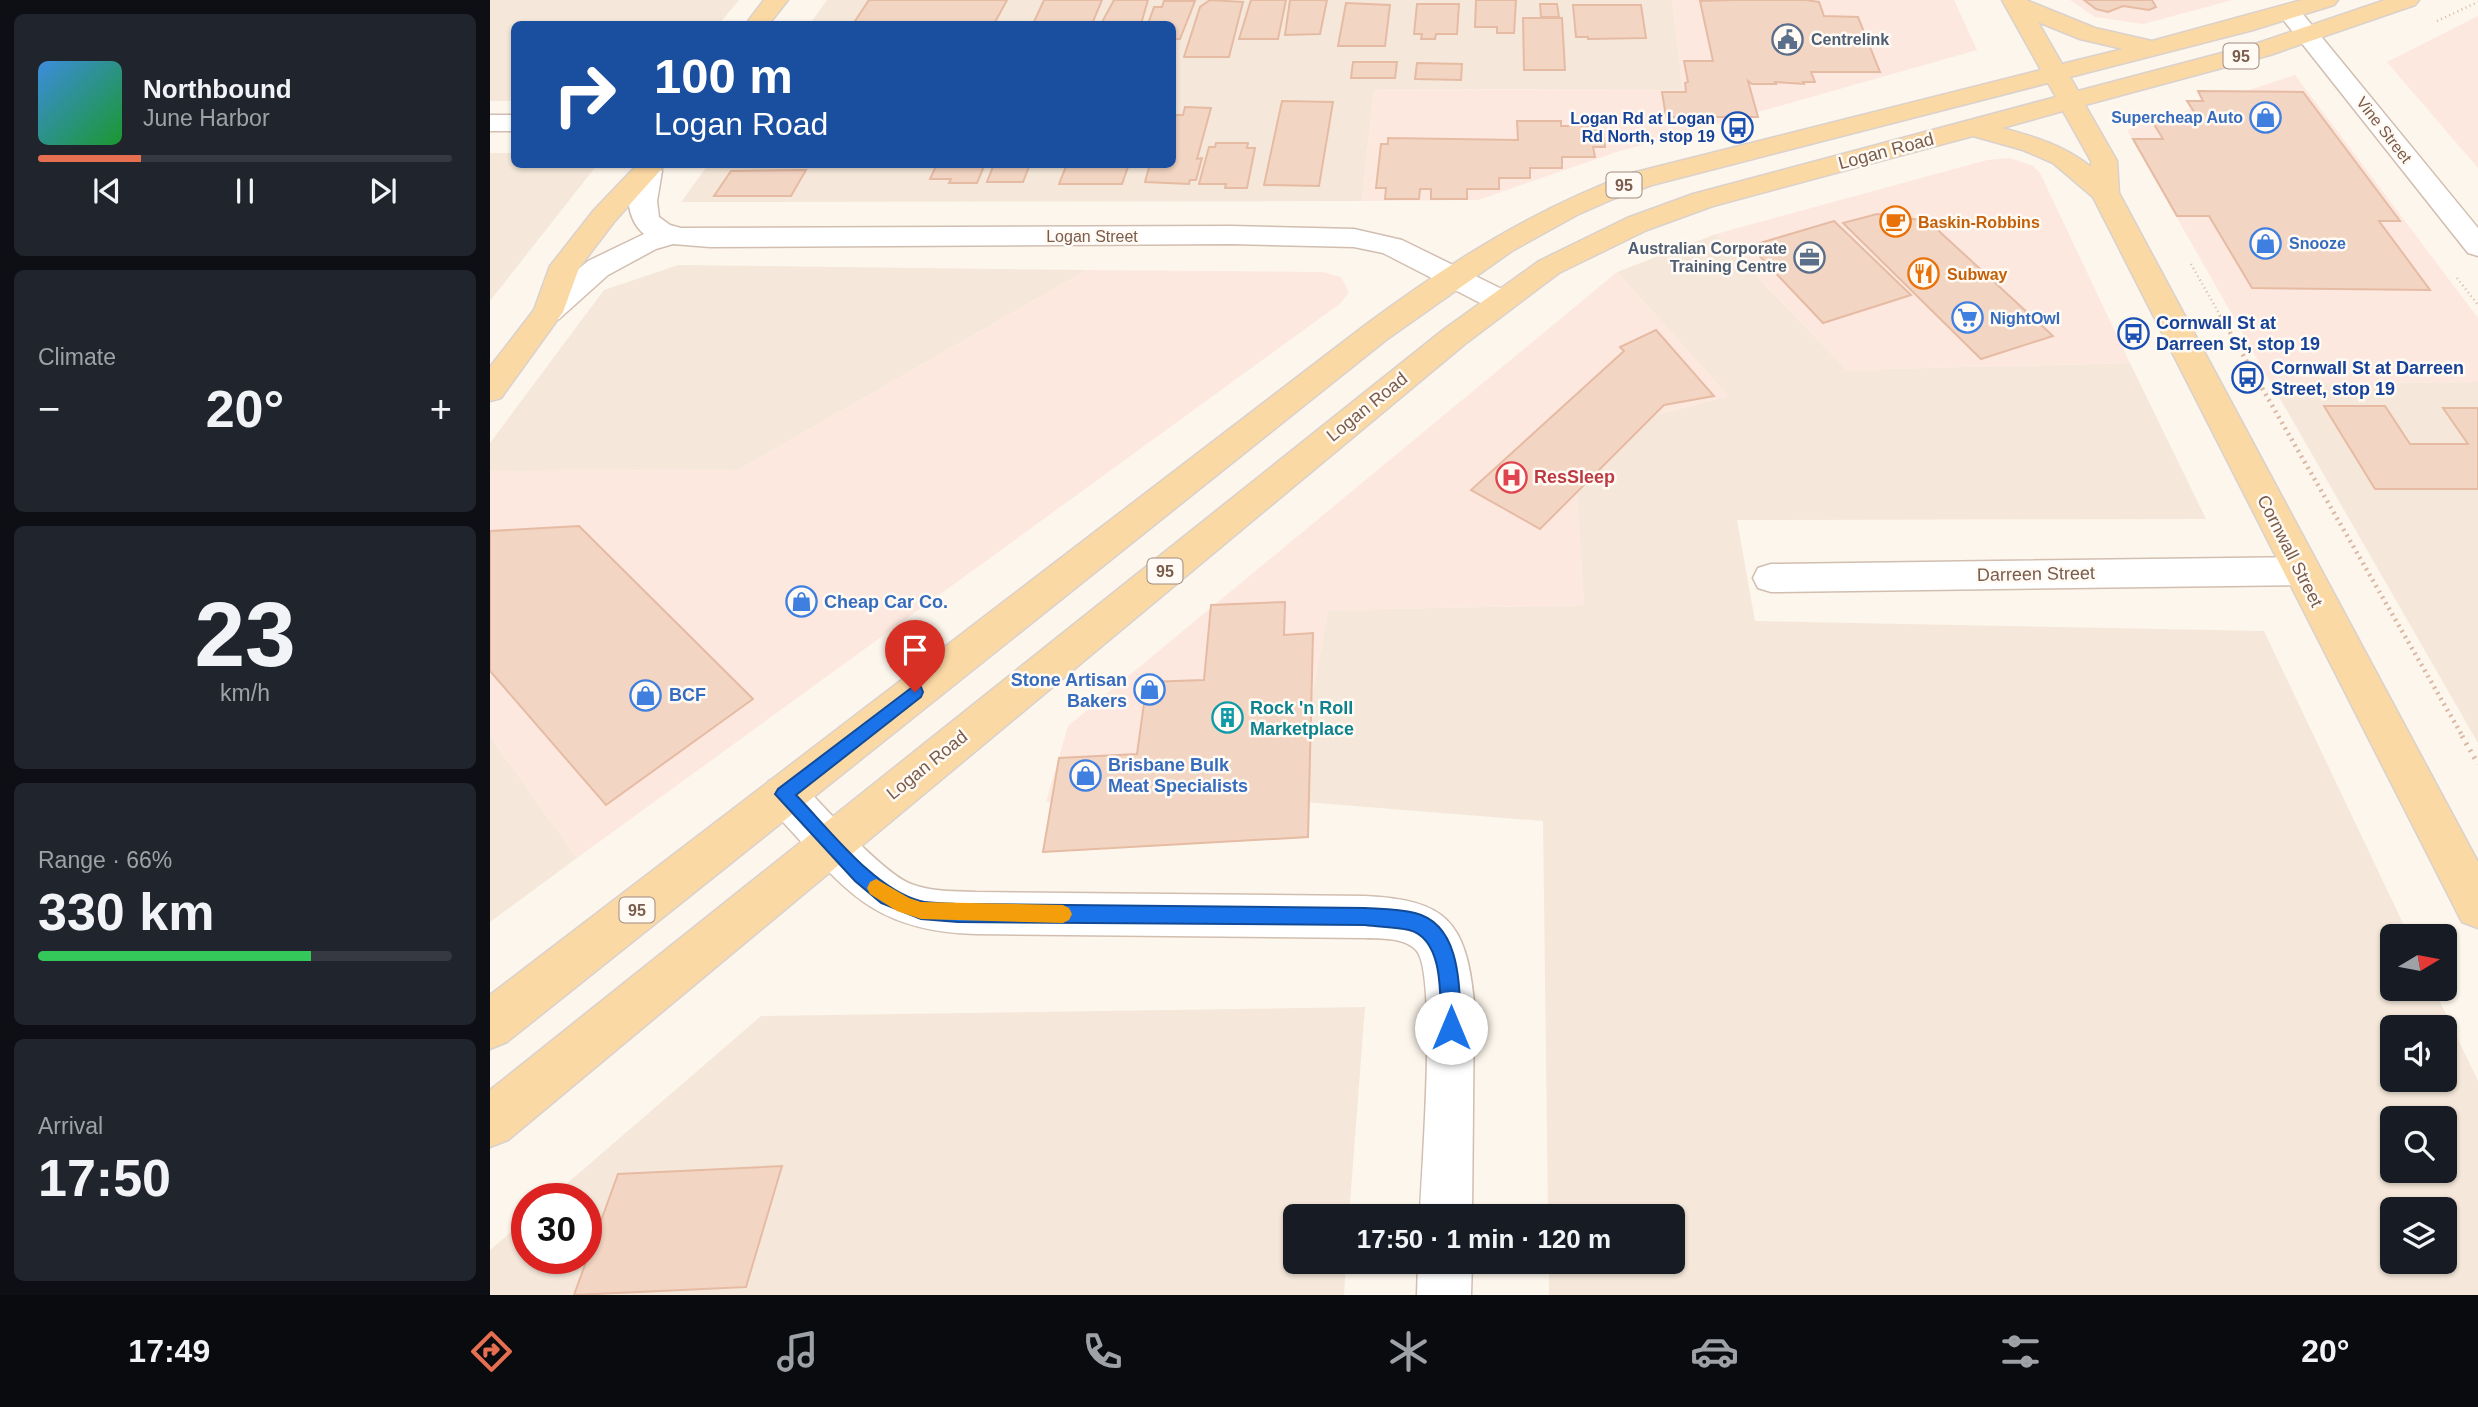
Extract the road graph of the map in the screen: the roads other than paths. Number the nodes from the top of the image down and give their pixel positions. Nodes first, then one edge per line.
1 (776, 0) edge
2 (2326, 0) edge
3 (2407, 0) edge
4 (2015, 2) edge
5 (2289, 12) junction
6 (759, 21) edge
7 (2309, 36) junction
8 (2153, 48) junction
9 (2055, 72) junction
10 (2071, 101) junction
11 (490, 123) edge
12 (511, 123) edge
13 (1973, 128) junction
14 (650, 168) edge
15 (2105, 193) junction
16 (670, 235) junction
17 (2478, 247) edge
18 (1452, 274) junction
19 (1501, 301) junction
20 (548, 312) junction
21 (490, 390) edge
22 (2300, 571) junction
23 (1771, 578) dead end
24 (784, 794) junction
25 (831, 843) junction
26 (2478, 907) edge
27 (490, 1026) edge
28 (490, 1122) edge
29 (1446, 1204) edge
30 (1445, 1274) edge
31 (1444, 1295) edge

1 - 6 main road
2 - 5 main road, Logan Road / 95
3 - 7 main road, Logan Road / 95
4 - 8 main road
4 - 9 main road
5 - 7 street, Vine Street
5 - 8 main road, Logan Road / 95
7 - 10 main road, Logan Road / 95
7 - 17 street, Vine Street
8 - 9 main road, Logan Road / 95
9 - 10 main road
9 - 18 main road, Logan Road / 95
10 - 13 main road, Logan Road / 95
10 - 15 main road
11 - 12 street
13 - 15 main road
13 - 19 main road, Logan Road / 95
14 - 16 street
14 - 20 main road
15 - 22 main road, Cornwall Street
16 - 18 street, Logan Street
16 - 20 street, Logan Street
18 - 19 street, Logan Street
18 - 24 main road, Logan Road / 95
19 - 25 main road, Logan Road / 95
20 - 21 main road
22 - 23 street, Darreen Street
22 - 26 main road, Cornwall Street
24 - 25 street
24 - 27 main road, Logan Road / 95
25 - 28 main road, Logan Road / 95
25 - 29 street
30 - 31 street

